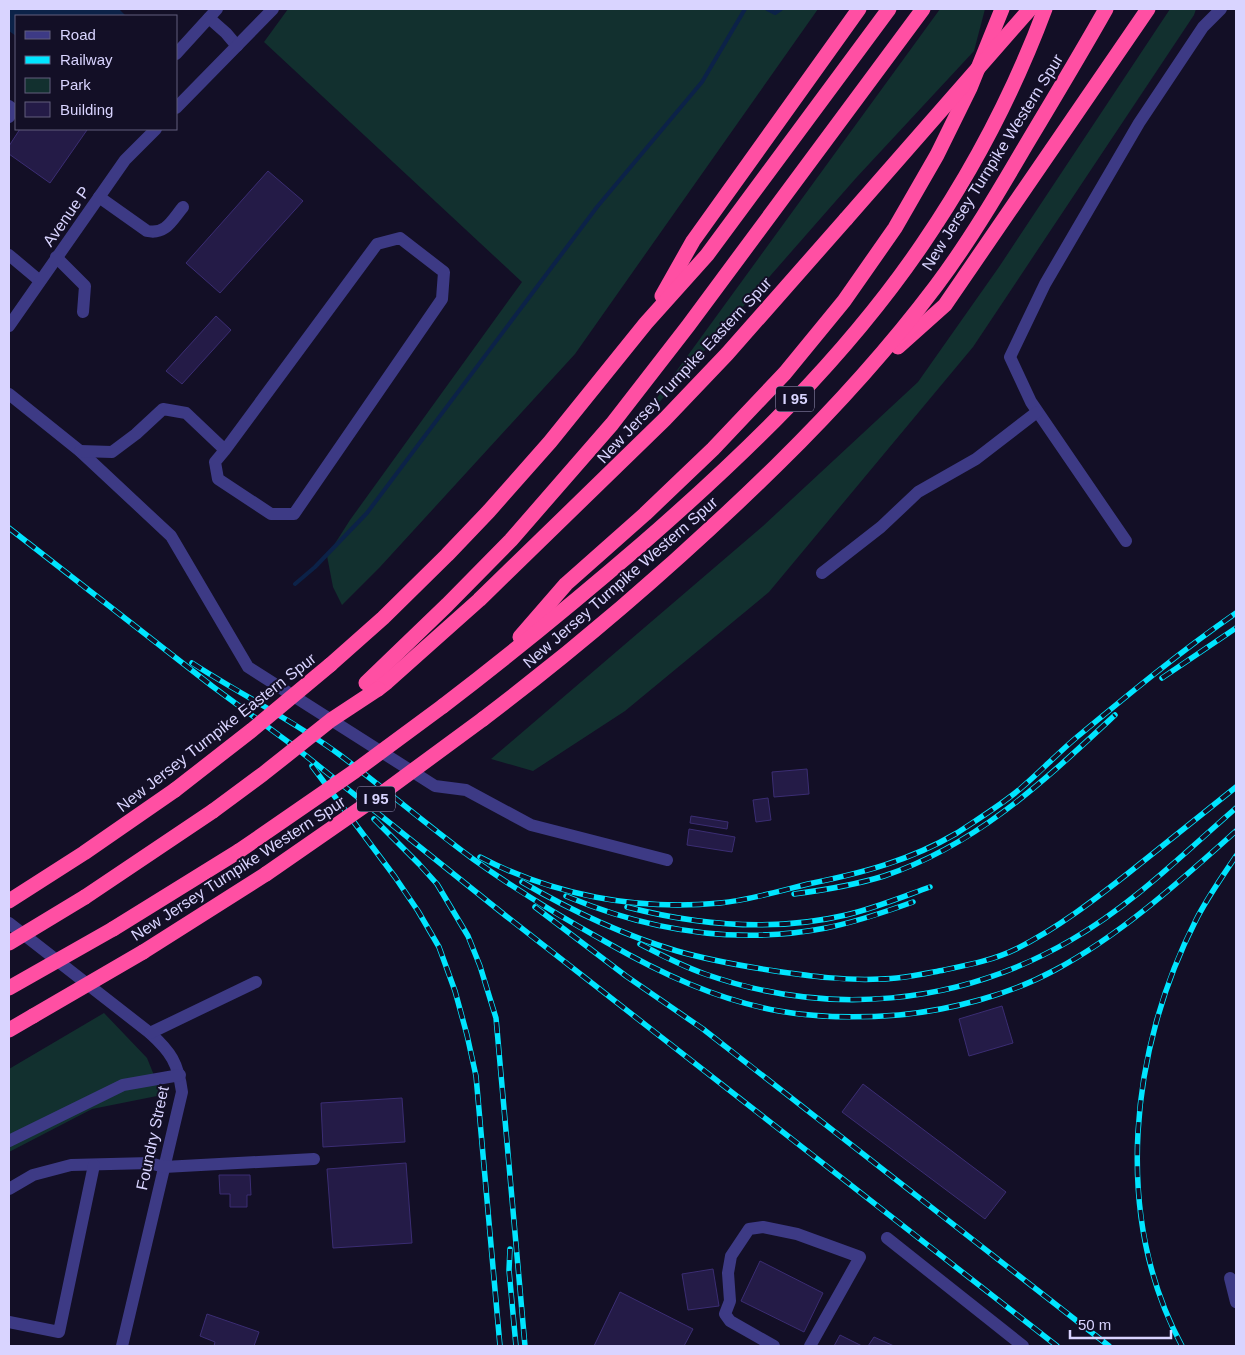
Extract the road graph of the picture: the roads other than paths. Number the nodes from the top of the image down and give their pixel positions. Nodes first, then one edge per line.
1 (273, 9) edge
2 (859, 9) edge
3 (889, 9) edge
4 (923, 9) edge
5 (1002, 9) edge
6 (1030, 9) edge
7 (1046, 9) edge
8 (1106, 9) edge
9 (1148, 9) edge
10 (1221, 9) edge
11 (213, 13) edge
12 (237, 46) junction
13 (178, 52) edge
14 (9, 106) edge
15 (178, 106) edge
16 (9, 117) edge
17 (155, 130) edge
18 (99, 197) junction
19 (182, 207) dead end
20 (9, 254) edge
21 (56, 257) junction
22 (40, 280) junction
23 (83, 312) dead end
24 (646, 323) junction
25 (9, 326) edge
26 (855, 384) junction
27 (9, 394) edge
28 (1037, 412) junction
29 (225, 450) junction
30 (80, 451) junction
31 (1126, 541) dead end
32 (822, 573) dead end
33 (496, 666) junction
34 (372, 686) junction
35 (667, 860) dead end
36 (9, 901) edge
37 (9, 923) edge
38 (9, 944) edge
39 (256, 982) dead end
40 (9, 988) edge
41 (9, 1030) edge
42 (150, 1033) junction
43 (180, 1075) junction
44 (9, 1141) edge
45 (314, 1160) dead end
46 (94, 1165) junction
47 (164, 1168) junction
48 (9, 1189) edge
49 (887, 1238) dead end
50 (1230, 1278) dead end
51 (1236, 1302) edge
52 (9, 1322) edge
53 (122, 1346) edge
54 (774, 1346) edge
55 (810, 1346) edge
56 (1023, 1346) edge

1 - 12 street
2 - 24 highway, New Jersey Turnpike Eastern Spur
3 - 24 highway, New Jersey Turnpike Eastern Spur
4 - 34 highway, New Jersey Turnpike Eastern Spur
5 - 33 highway
6 - 34 highway, New Jersey Turnpike Eastern Spur, bridge
7 - 33 highway, New Jersey Turnpike Western Spur / I 95
8 - 26 highway, New Jersey Turnpike Western Spur / I 95
9 - 26 highway
10 - 28 street
11 - 12 street
11 - 13 street
12 - 15 street
14 - 16 street
17 - 18 street, Avenue P
18 - 19 street
18 - 21 street, Avenue P
20 - 22 street
21 - 22 street, Avenue P
21 - 23 street
22 - 25 street, Avenue P
24 - 36 highway, New Jersey Turnpike Eastern Spur, bridge
26 - 41 highway, New Jersey Turnpike Western Spur / I 95, bridge
27 - 30 street
28 - 31 street
28 - 32 street
29 - 29 street
29 - 30 street
30 - 35 street
33 - 40 highway, New Jersey Turnpike Western Spur / I 95, bridge
34 - 38 highway, New Jersey Turnpike Eastern Spur, bridge
37 - 42 street, Foundry Street
39 - 42 street
42 - 43 street, Foundry Street
43 - 44 street
43 - 47 street, Foundry Street
45 - 47 street
46 - 47 street
46 - 48 street
46 - 52 street
47 - 53 street, Foundry Street
49 - 56 street
50 - 51 street
54 - 55 street

